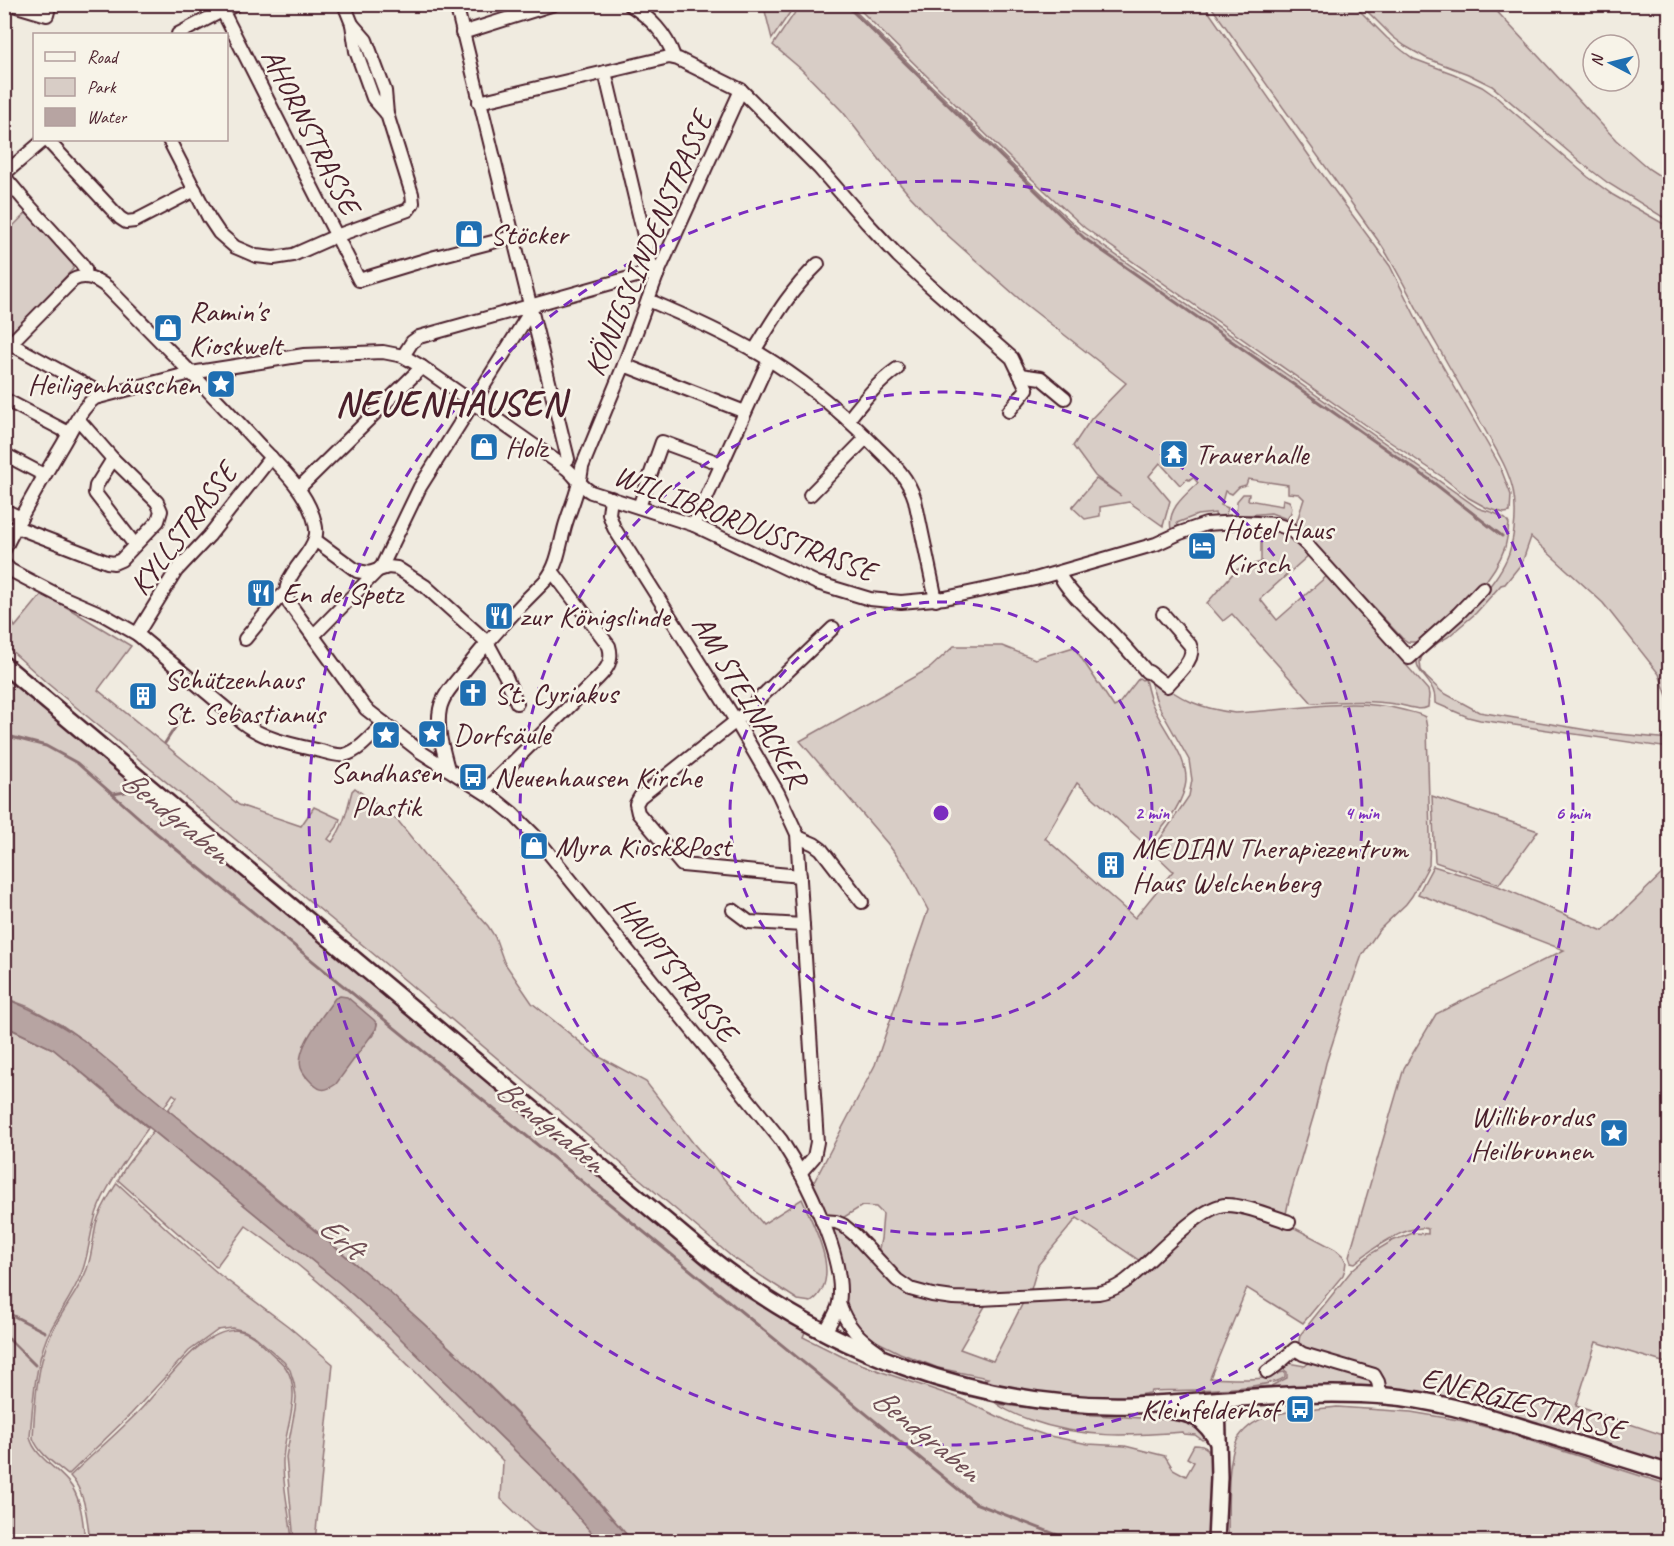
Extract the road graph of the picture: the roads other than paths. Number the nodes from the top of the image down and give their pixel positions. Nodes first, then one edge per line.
1 (10, 4) edge
2 (50, 4) edge
3 (237, 4) edge
4 (344, 4) edge
5 (456, 4) edge
6 (554, 4) edge
7 (629, 4) edge
8 (535, 7) edge
9 (220, 8) edge
10 (180, 33) edge
11 (462, 33) junction
12 (674, 57) junction
13 (605, 72) junction
14 (741, 90) junction
15 (479, 102) junction
16 (45, 141) edge
17 (47, 141) edge
18 (170, 141) edge
19 (4, 175) edge
20 (195, 190) junction
21 (336, 236) junction
22 (512, 237) junction
23 (818, 264) dead end
24 (657, 275) junction
25 (86, 277) junction
26 (648, 300) junction
27 (530, 306) junction
28 (8, 347) edge
29 (754, 351) junction
30 (403, 356) junction
31 (769, 360) junction
32 (624, 365) junction
33 (422, 367) junction
34 (897, 369) dead end
35 (191, 373) junction
36 (1020, 375) junction
37 (104, 395) junction
38 (1065, 398) dead end
39 (4, 399) edge
40 (472, 402) junction
41 (1009, 411) dead end
42 (745, 412) junction
43 (78, 419) junction
44 (848, 420) junction
45 (69, 433) junction
46 (866, 438) junction
47 (4, 454) edge
48 (271, 457) junction
49 (113, 459) junction
50 (568, 459) dead end
51 (722, 464) junction
52 (45, 475) junction
53 (580, 484) junction
54 (298, 488) junction
55 (810, 495) dead end
56 (610, 498) junction
57 (639, 507) junction
58 (4, 510) edge
59 (18, 523) junction
60 (694, 525) junction
61 (315, 540) junction
62 (135, 545) junction
63 (4, 550) edge
64 (4, 564) edge
65 (379, 570) junction
66 (552, 571) junction
67 (1059, 573) junction
68 (1483, 588) dead end
69 (286, 592) junction
70 (936, 600) junction
71 (1163, 614) dead end
72 (833, 628) dead end
73 (137, 634) junction
74 (313, 636) junction
75 (245, 639) dead end
76 (486, 642) junction
77 (4, 665) edge
78 (517, 704) dead end
79 (736, 721) junction
80 (384, 723) junction
81 (448, 769) junction
82 (484, 791) junction
83 (798, 837) junction
84 (800, 876) junction
85 (862, 902) dead end
86 (734, 910) dead end
87 (803, 925) junction
88 (800, 1173) junction
89 (822, 1221) junction
90 (1288, 1222) dead end
91 (839, 1303) junction
92 (825, 1332) junction
93 (898, 1364) junction
94 (1267, 1372) dead end
95 (1382, 1396) junction
96 (1217, 1400) junction
97 (1130, 1405) junction
98 (1218, 1443) junction
99 (1670, 1473) edge
100 (1216, 1542) edge

1 - 2 street
3 - 9 street
4 - 21 street
5 - 11 street
6 - 8 street
7 - 12 street
8 - 11 street
9 - 10 street
9 - 21 street, AHORNSTRASSE
11 - 15 street
12 - 13 street
12 - 14 street
13 - 15 street
13 - 24 street
14 - 24 street, KÖNIGSLINDENSTRASSE
14 - 36 street, KÖNIGSLINDENSTRASSE
15 - 22 street
16 - 19 street
17 - 20 street
18 - 20 street
19 - 25 street
20 - 21 street
21 - 22 street, AHORNSTRASSE
22 - 27 street
23 - 29 street
24 - 26 street, KÖNIGSLINDENSTRASSE
24 - 27 street
25 - 28 street
25 - 35 street
26 - 29 street
26 - 32 street, KÖNIGSLINDENSTRASSE
27 - 30 street
27 - 40 street
27 - 50 street
28 - 37 street
29 - 31 street
30 - 33 street, WILLIBRORDUSSTRASSE
30 - 35 street, WILLIBRORDUSSTRASSE
31 - 42 street
31 - 44 street
32 - 42 street
32 - 53 street, KÖNIGSLINDENSTRASSE
33 - 40 street, WILLIBRORDUSSTRASSE
33 - 54 street
34 - 44 street
35 - 37 street, WILLIBRORDUSSTRASSE
35 - 48 street
36 - 38 street
36 - 41 street
37 - 43 street
39 - 45 street
40 - 53 street, WILLIBRORDUSSTRASSE
40 - 65 street
42 - 51 street
43 - 45 street
43 - 49 street
44 - 46 street
45 - 52 street
46 - 55 street
46 - 70 street
47 - 52 street
48 - 54 street
48 - 73 street, KYLLSTRASSE
49 - 62 street
49 - 62 street
51 - 57 street
51 - 60 street
52 - 59 street
53 - 56 street, WILLIBRORDUSSTRASSE
53 - 66 street, KÖNIGSLINDENSTRASSE
54 - 61 street
56 - 57 street, WILLIBRORDUSSTRASSE
56 - 79 street, AM STEINACKER
57 - 60 street, WILLIBRORDUSSTRASSE
58 - 59 street
59 - 62 street
59 - 63 street
60 - 70 street, WILLIBRORDUSSTRASSE
61 - 65 street
61 - 69 street
64 - 73 street
65 - 74 street
65 - 76 street
66 - 76 street, KÖNIGSLINDENSTRASSE
66 - 82 street
67 - 68 street, WILLIBRORDUSSTRASSE
67 - 70 street, WILLIBRORDUSSTRASSE
67 - 71 street
69 - 74 street, HAUPTSTRASSE
69 - 75 street
72 - 79 street
73 - 80 street
74 - 80 street, HAUPTSTRASSE
76 - 78 street
76 - 81 street, KÖNIGSLINDENSTRASSE
77 - 92 main road
79 - 83 street, AM STEINACKER
79 - 84 street
80 - 81 street, HAUPTSTRASSE
81 - 82 street, HAUPTSTRASSE
82 - 88 street, HAUPTSTRASSE
83 - 84 street, AM STEINACKER
83 - 85 street
84 - 87 street, AM STEINACKER
86 - 87 street
87 - 88 street, AM STEINACKER
88 - 89 street, HAUPTSTRASSE
89 - 90 street
89 - 91 street, HAUPTSTRASSE
91 - 92 street, HAUPTSTRASSE
91 - 93 street, HAUPTSTRASSE
92 - 93 main road
93 - 97 main road
94 - 95 street
95 - 96 main road, ENERGIESTRASSE
95 - 99 main road, ENERGIESTRASSE
96 - 97 main road, ENERGIESTRASSE
96 - 98 main road
97 - 98 main road
98 - 100 main road

